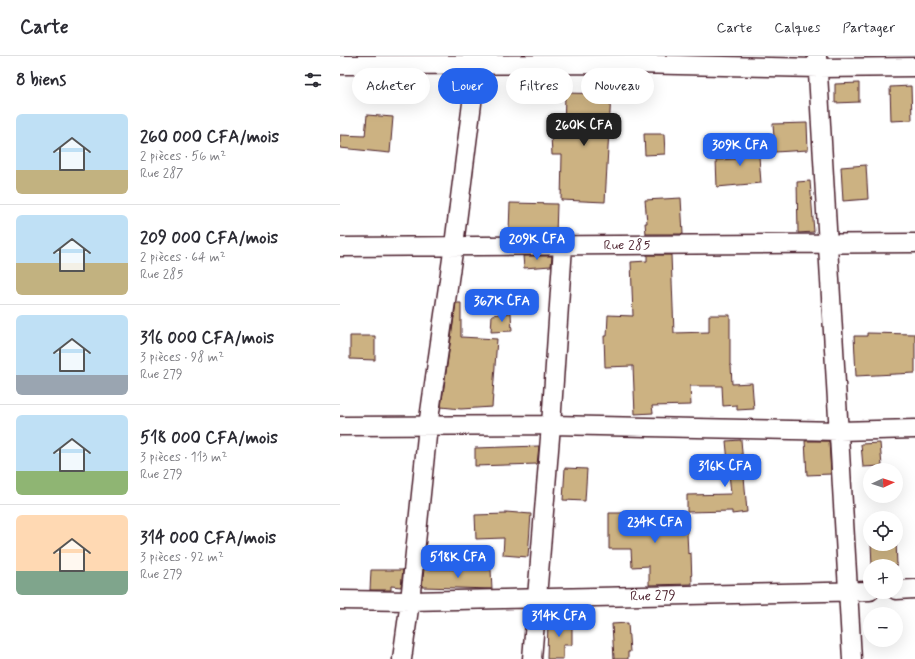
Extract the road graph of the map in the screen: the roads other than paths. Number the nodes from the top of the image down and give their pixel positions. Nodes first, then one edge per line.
1 (478, 60) edge
2 (818, 62) edge
3 (340, 65) edge
4 (915, 67) edge
5 (915, 243) edge
6 (828, 244) junction
7 (454, 246) junction
8 (563, 246) junction
9 (340, 247) edge
10 (551, 424) junction
11 (340, 426) edge
12 (428, 426) junction
13 (915, 429) edge
14 (839, 431) junction
15 (915, 589) edge
16 (903, 590) edge
17 (863, 591) edge
18 (848, 592) junction
19 (537, 598) junction
20 (340, 600) edge
21 (410, 601) junction
22 (402, 659) edge
23 (532, 659) edge
24 (852, 659) edge

1 - 2 street
1 - 3 street
1 - 7 street
2 - 4 street
2 - 6 street
5 - 6 street, Rue 285
6 - 8 street, Rue 285
6 - 14 street
7 - 8 street, Rue 285
7 - 9 street, Rue 285
7 - 12 street
8 - 10 street
10 - 12 street
10 - 14 street
10 - 19 street
11 - 12 street
12 - 21 street
13 - 14 street
14 - 18 street
15 - 16 street
17 - 18 street, Rue 279
18 - 19 street, Rue 279
18 - 24 street
19 - 21 street, Rue 279
19 - 23 street
20 - 21 street, Rue 279
21 - 22 street

